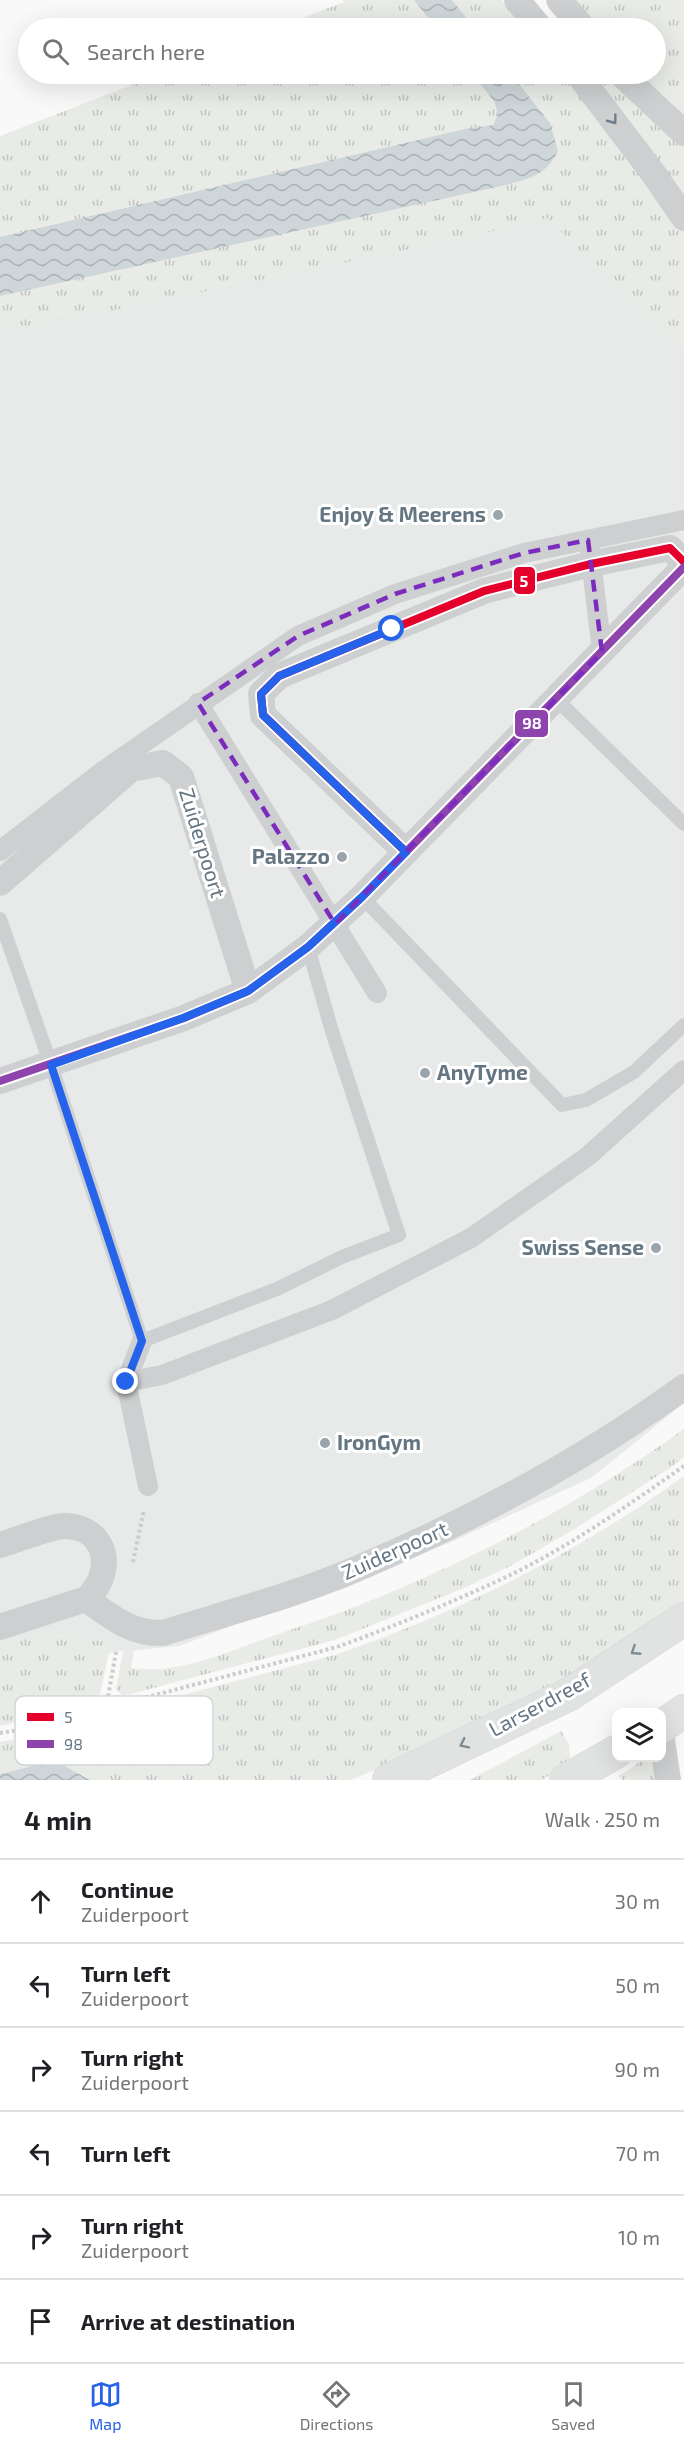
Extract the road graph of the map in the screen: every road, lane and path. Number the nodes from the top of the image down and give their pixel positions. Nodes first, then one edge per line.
1 (516, 0) edge
2 (559, 0) edge
3 (531, 18) edge
4 (574, 18) edge
5 (586, 84) edge
6 (632, 84) edge
7 (684, 133) edge
8 (684, 218) edge
9 (684, 520) edge
10 (590, 552) junction
11 (684, 562) edge
12 (684, 567) edge
13 (602, 652) junction
14 (556, 699) junction
15 (198, 703) junction
16 (684, 824) edge
17 (0, 851) edge
18 (406, 852) junction
19 (0, 883) edge
20 (362, 897) junction
21 (0, 919) edge
22 (335, 924) junction
23 (308, 947) junction
24 (248, 991) junction
25 (376, 993) dead end
26 (684, 1025) edge
27 (51, 1065) junction
28 (684, 1070) edge
29 (4, 1076) edge
30 (142, 1341) junction
31 (126, 1382) junction
32 (684, 1387) edge
33 (684, 1466) edge
34 (148, 1486) dead end
35 (0, 1545) edge
36 (86, 1599) junction
37 (684, 1619) edge
38 (0, 1627) edge
39 (153, 1696) edge
40 (684, 1711) edge
41 (666, 1723) edge
42 (15, 1731) edge
43 (0, 1733) edge
44 (612, 1755) edge
45 (665, 1762) edge
46 (578, 1778) edge
47 (389, 1780) edge
48 (668, 1780) edge

1 - 3 street
2 - 4 street
5 -> 8 street
6 - 7 street
9 - 10 street
10 - 11 street
10 - 13 street
10 - 15 street
10 - 18 street
12 - 13 street
13 - 14 street
14 - 16 lane
14 - 18 street
15 - 17 street
15 - 22 street
18 - 20 street
19 - 24 street, Zuiderpoort
20 - 22 street
20 - 26 lane
21 - 27 lane
22 - 23 street
22 - 25 street
23 - 24 street
23 - 30 lane
24 - 27 street
27 - 29 street
27 - 30 lane
28 - 31 street
30 - 31 street
31 - 34 street
32 - 36 street, Zuiderpoort
33 - 39 path
35 - 36 street
36 - 38 street
37 -> 47 main road, Larserdreef
40 - 41 main road
42 - 43 path
44 - 46 main road
45 - 48 street

